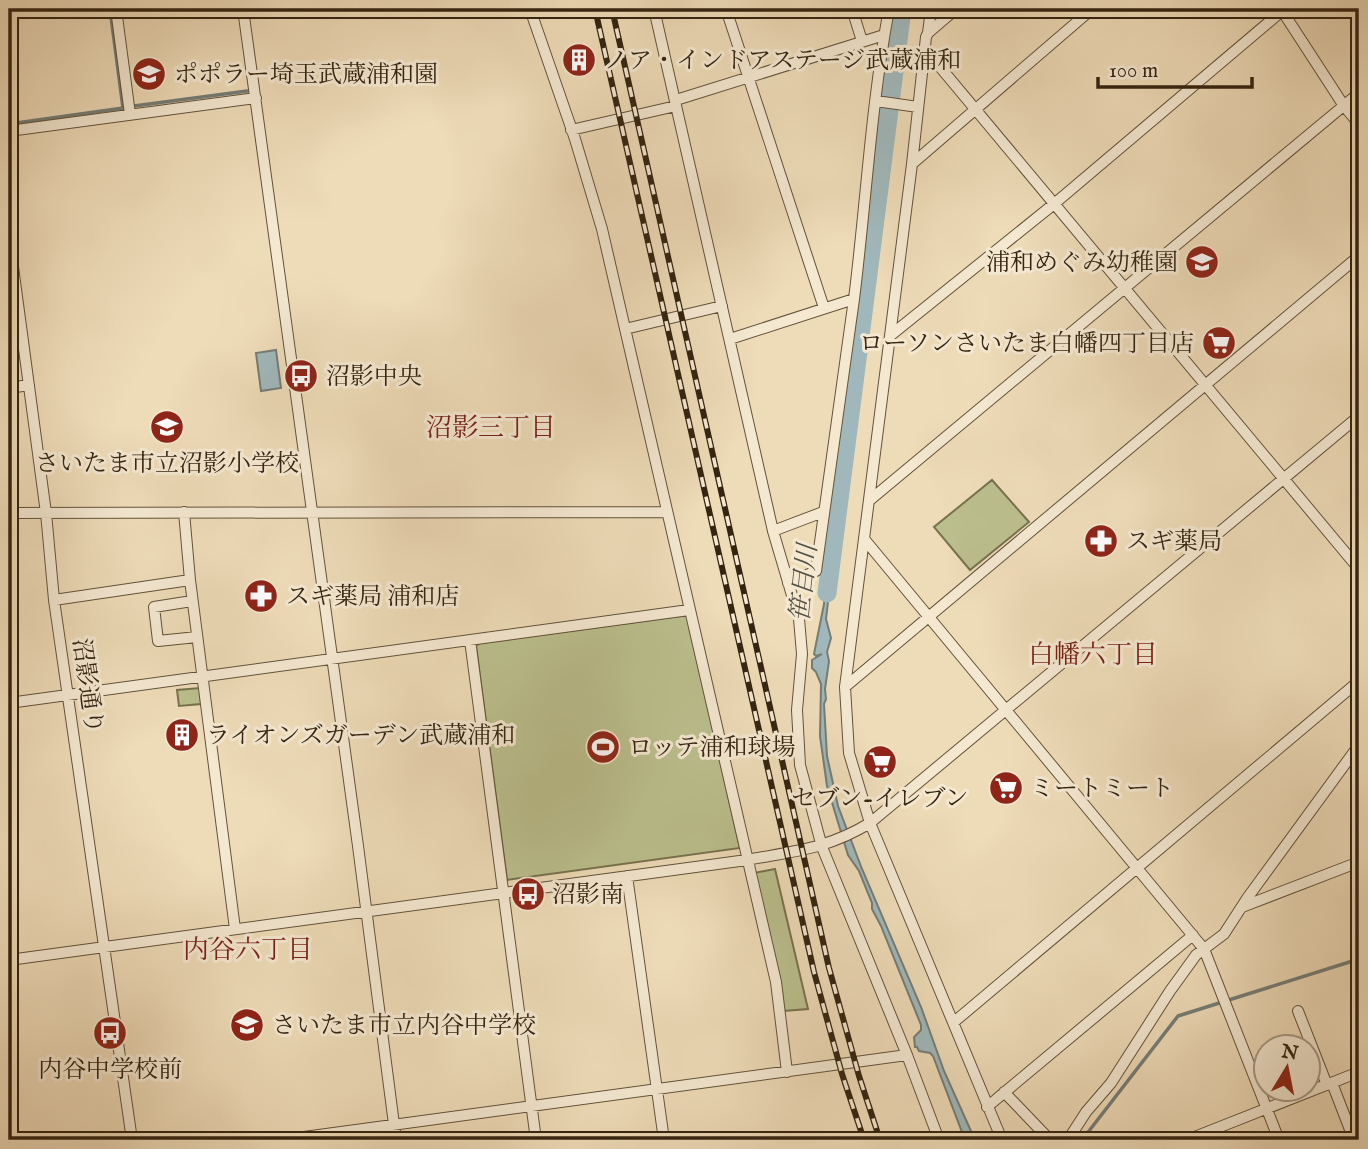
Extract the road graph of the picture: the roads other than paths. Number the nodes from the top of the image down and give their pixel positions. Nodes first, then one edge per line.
1 (116, 9) edge
2 (243, 9) edge
3 (530, 9) edge
4 (654, 9) edge
5 (726, 9) edge
6 (852, 9) edge
7 (889, 9) edge
8 (931, 9) edge
9 (956, 9) edge
10 (1092, 9) edge
11 (1281, 10) edge
12 (928, 33) junction
13 (884, 35) junction
14 (862, 41) junction
15 (925, 49) junction
16 (748, 79) junction
17 (1359, 93) edge
18 (256, 98) junction
19 (878, 101) junction
20 (676, 103) junction
21 (914, 106) junction
22 (1344, 106) junction
23 (975, 111) junction
24 (130, 114) junction
25 (1359, 124) edge
26 (571, 130) junction
27 (9, 131) edge
28 (912, 164) junction
29 (1054, 204) junction
30 (9, 237) edge
31 (1359, 256) edge
32 (1125, 289) junction
33 (853, 299) junction
34 (722, 306) junction
35 (824, 308) junction
36 (625, 329) junction
37 (891, 335) junction
38 (730, 339) junction
39 (1205, 384) junction
40 (29, 385) junction
41 (9, 388) edge
42 (1359, 416) edge
43 (1284, 478) junction
44 (870, 500) junction
45 (184, 512) junction
46 (312, 512) junction
47 (667, 512) junction
48 (823, 512) junction
49 (9, 513) edge
50 (46, 513) junction
51 (773, 531) junction
52 (865, 540) junction
53 (1357, 561) edge
54 (190, 580) junction
55 (788, 583) junction
56 (54, 600) junction
57 (192, 601) junction
58 (689, 610) junction
59 (928, 617) junction
60 (197, 637) junction
61 (470, 640) junction
62 (333, 659) junction
63 (202, 676) junction
64 (1359, 681) edge
65 (845, 687) junction
66 (68, 695) junction
67 (9, 703) edge
68 (1005, 712) junction
69 (1359, 744) edge
70 (866, 825) junction
71 (825, 845) junction
72 (747, 860) junction
73 (1359, 862) edge
74 (1136, 868) junction
75 (627, 876) junction
76 (505, 893) junction
77 (1241, 907) junction
78 (366, 911) junction
79 (235, 929) junction
80 (1193, 936) junction
81 (103, 947) junction
82 (1204, 949) junction
83 (9, 960) edge
84 (1298, 1011) dead end
85 (954, 1022) junction
86 (907, 1055) junction
87 (787, 1072) junction
88 (1359, 1072) edge
89 (1330, 1084) junction
90 (657, 1090) junction
91 (1004, 1092) junction
92 (531, 1107) junction
93 (987, 1107) junction
94 (1267, 1109) junction
95 (394, 1125) junction
96 (1206, 1137) edge
97 (132, 1140) edge
98 (282, 1140) edge
99 (396, 1140) edge
100 (536, 1140) edge
101 (664, 1140) edge
102 (939, 1140) edge
103 (1002, 1140) edge
104 (1050, 1140) edge
105 (1068, 1140) edge
106 (1187, 1140) edge
107 (1279, 1140) edge
108 (1354, 1140) edge

1 - 24 street
2 - 18 street
3 - 26 street
4 - 20 street
5 - 16 street
6 - 14 street
7 - 13 street
8 - 12 street
9 - 12 street
10 - 23 street
11 - 22 street
11 - 29 street
12 - 15 street
13 - 14 street
13 - 19 street
14 - 16 street
15 - 21 street
15 - 23 street
16 - 20 street
16 - 35 street
17 - 22 street
18 - 24 street
18 - 46 street
19 - 21 street
19 - 33 street
20 - 26 street
20 - 34 street
21 - 28 street
22 - 25 street
22 - 32 street
23 - 28 street
23 - 29 street
24 - 27 street
26 - 36 street
28 - 37 street
29 - 32 street
29 - 37 street
30 - 40 street, 沼影通り
31 - 39 street
32 - 39 street
32 - 44 street
33 - 35 street
33 - 48 street
34 - 36 street
34 - 38 street
35 - 38 street
36 - 47 street
37 - 44 street
38 - 51 street
39 - 43 street
39 - 59 street
40 - 41 street
40 - 50 street, 沼影通り
42 - 43 street
43 - 53 street
43 - 68 street
44 - 52 street
45 - 46 street
45 - 50 street
45 - 54 street
46 - 47 street
46 - 62 street
47 - 58 street
48 - 51 street
48 - 55 street
49 - 50 street
50 - 56 street, 沼影通り
51 - 55 street
52 - 59 street
52 - 65 street
54 - 56 street
54 - 57 street
55 - 71 street
56 - 66 street, 沼影通り
57 - 60 street
57 - 60 street
58 - 61 street
58 - 72 street
59 - 65 street
59 - 68 street
60 - 63 street
61 - 62 street
61 - 76 street
62 - 63 street
62 - 78 street
63 - 66 street
63 - 79 street
64 - 74 street
65 - 70 street
66 - 67 street
66 - 81 street, 沼影通り
68 - 70 street
68 - 74 street
69 - 77 street
70 - 71 street
70 - 85 street
71 - 72 street
71 - 86 street
72 - 75 street
72 - 87 street
73 - 77 street
74 - 80 street
74 - 85 street
75 - 76 street
75 - 90 street
76 - 78 street
76 - 92 street
77 - 82 street
78 - 79 street
78 - 95 street
79 - 81 street
80 - 82 street
80 - 91 street
81 - 83 street
81 - 97 street, 沼影通り
82 - 94 street
82 - 105 street
84 - 89 street
85 - 93 street
86 - 87 street
86 - 102 street
87 - 90 street
88 - 89 street
89 - 94 street
89 - 108 street
90 - 92 street
90 - 101 street
91 - 93 street
91 - 104 street
92 - 95 street
92 - 100 street
93 - 103 street
94 - 96 street
94 - 107 street
95 - 98 street
95 - 99 street
96 - 106 street

